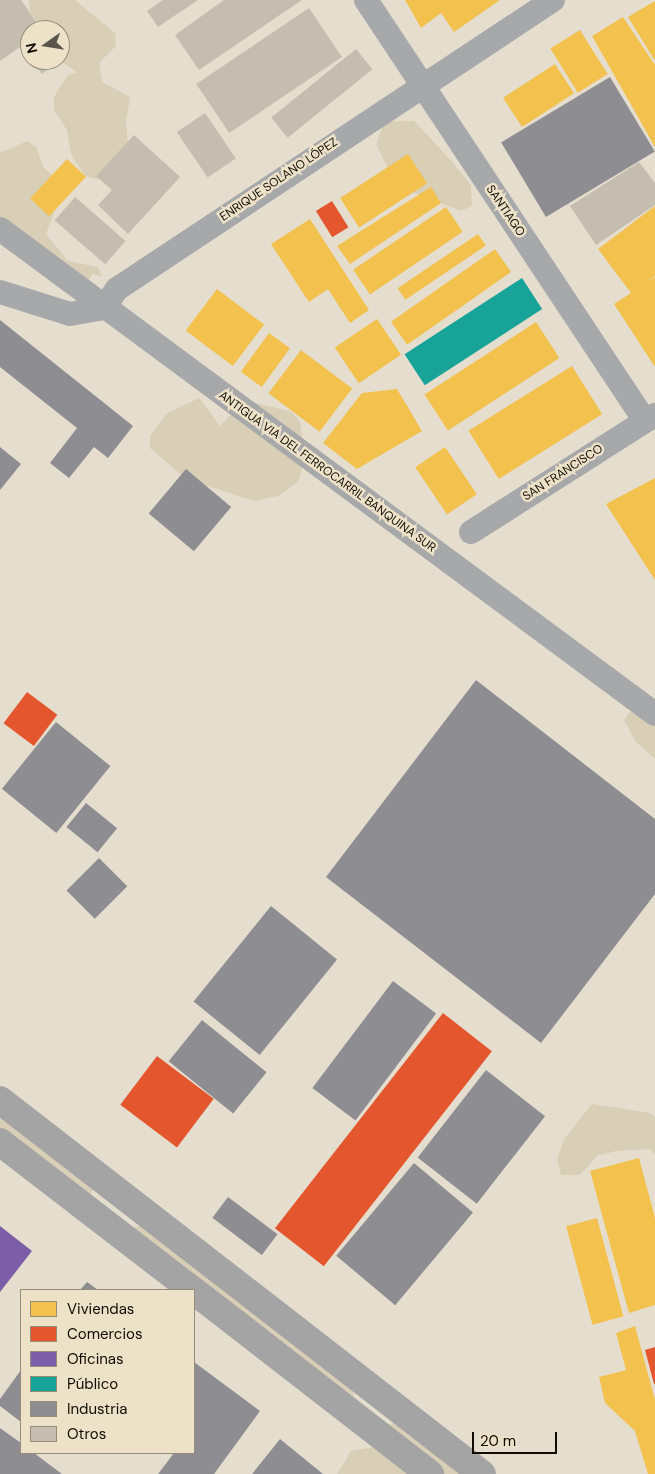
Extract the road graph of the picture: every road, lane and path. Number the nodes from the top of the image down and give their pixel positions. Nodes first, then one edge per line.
1 (366, 0) edge
2 (553, 0) edge
3 (422, 85) junction
4 (0, 229) edge
5 (0, 292) edge
6 (104, 308) junction
7 (650, 418) edge
8 (471, 532) dead end
9 (655, 714) edge
10 (0, 1100) edge
11 (0, 1142) edge
12 (190, 1289) edge
13 (195, 1293) edge
14 (430, 1474) edge
15 (482, 1474) edge

1 - 3 street, SANTIAGO
2 - 3 street, ENRIQUE SOLANO LÓPEZ
3 - 6 street, ENRIQUE SOLANO LÓPEZ
3 - 7 street, SANTIAGO
4 - 6 street, ANTIGUA VIA DEL FERROCARRIL BANQUINA SUR
5 - 6 street
6 - 9 street, ANTIGUA VIA DEL FERROCARRIL BANQUINA SUR
7 - 8 street, SAN FRANCISCO
10 - 15 highway
11 - 12 highway
13 - 14 highway

